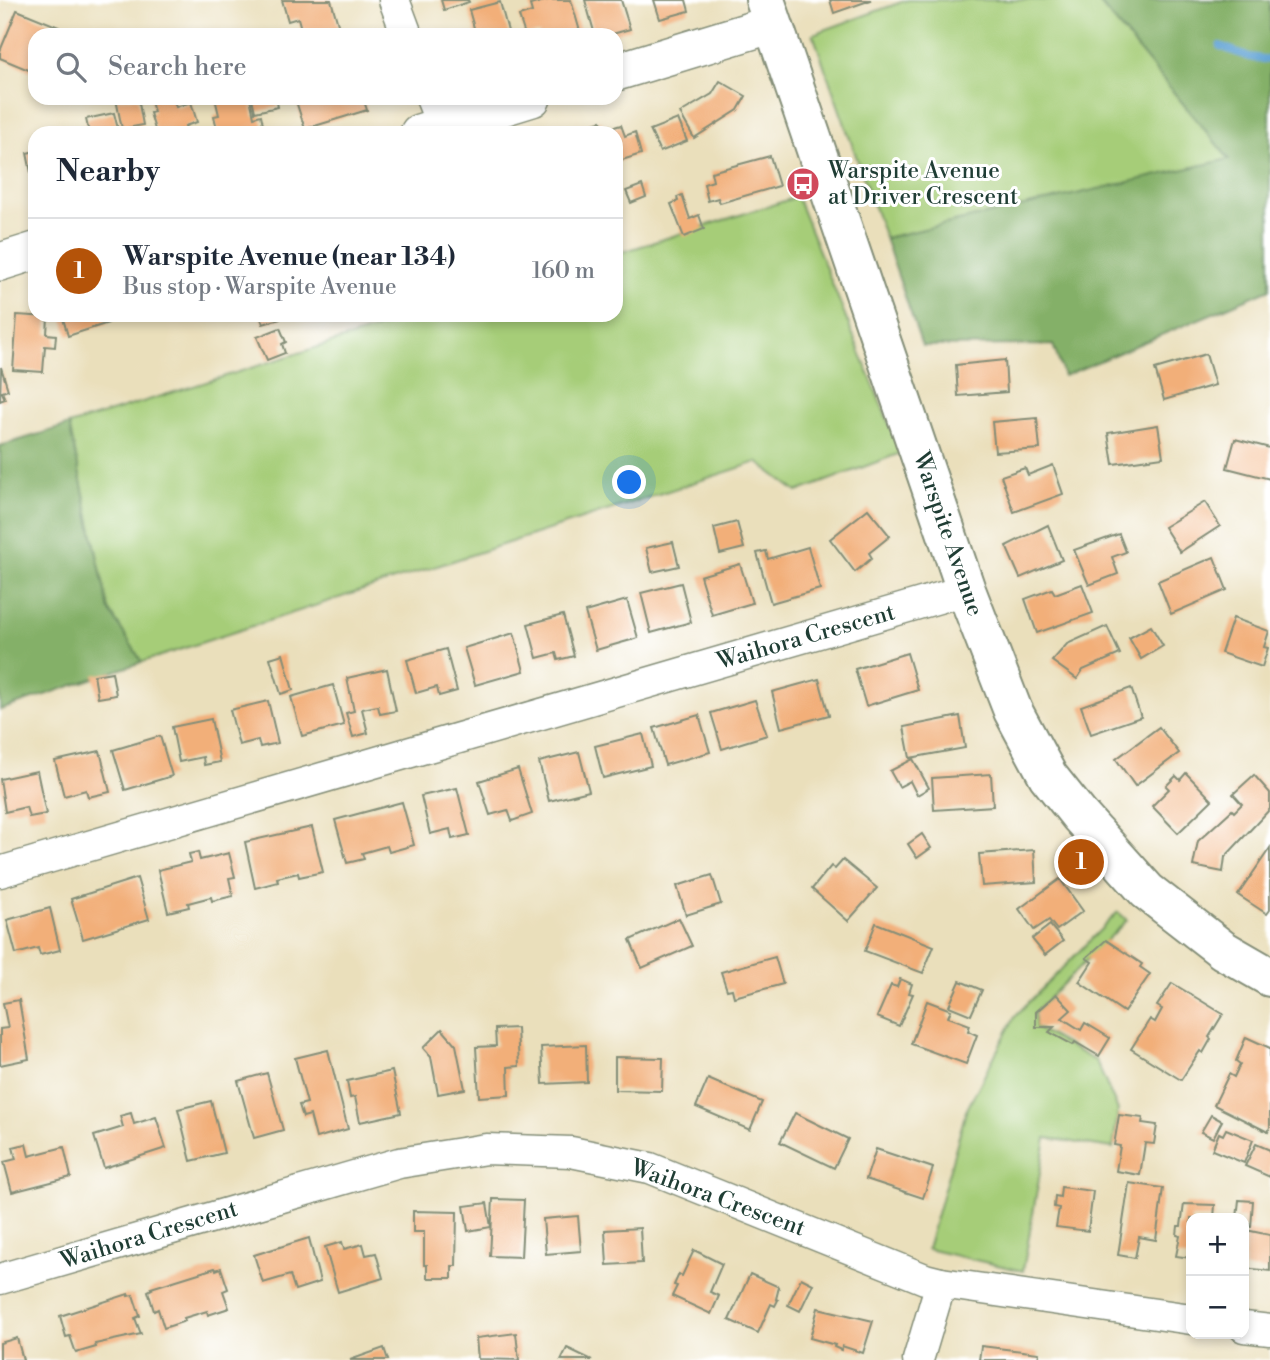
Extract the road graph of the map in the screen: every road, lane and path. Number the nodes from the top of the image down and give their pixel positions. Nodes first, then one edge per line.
1 (394, 0) edge
2 (769, 12) edge
3 (404, 28) edge
4 (623, 69) edge
5 (498, 105) edge
6 (431, 119) edge
7 (28, 253) edge
8 (0, 261) edge
9 (966, 590) junction
10 (0, 872) edge
11 (1270, 977) edge
12 (0, 1279) edge
13 (941, 1283) junction
14 (1186, 1318) edge
15 (1249, 1328) edge
16 (1270, 1331) edge
17 (918, 1360) edge

1 - 3 street
2 - 4 street
2 - 9 main road, Warspite Avenue
5 - 6 street
7 - 8 street
9 - 10 street, Waihora Crescent
9 - 11 main road, Warspite Avenue
12 - 13 street, Waihora Crescent
13 - 14 street, Waihora Crescent
13 - 17 street
15 - 16 street

